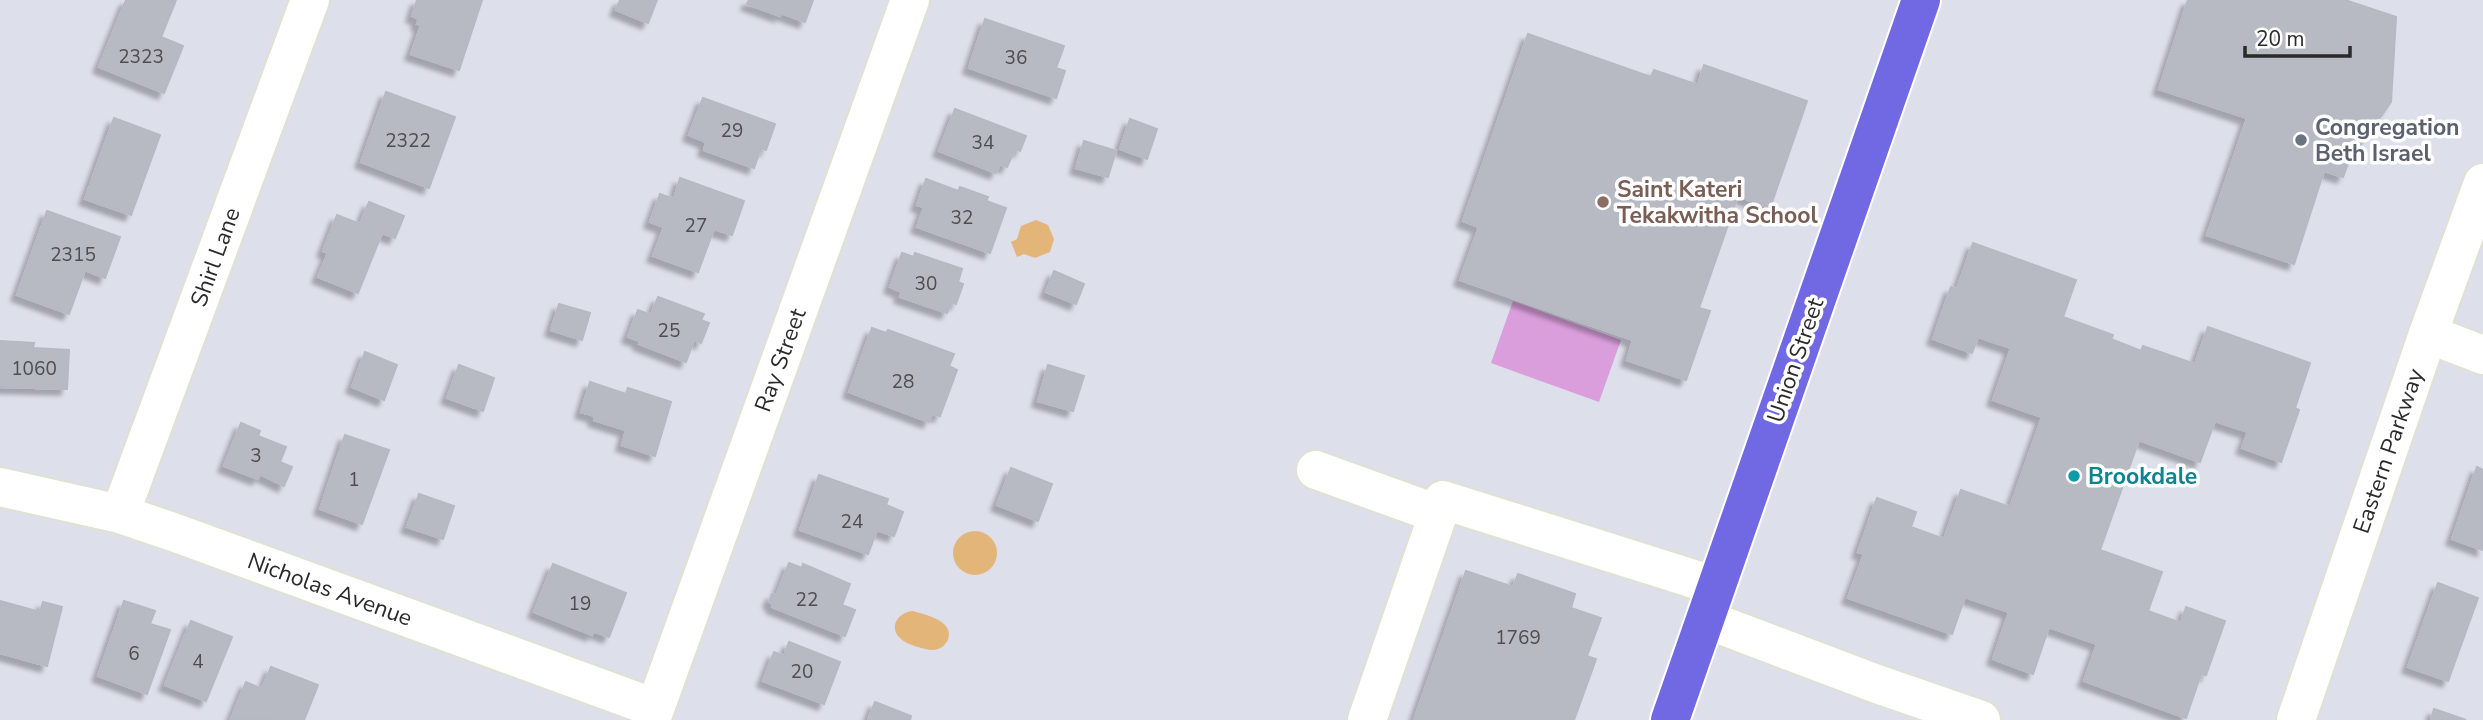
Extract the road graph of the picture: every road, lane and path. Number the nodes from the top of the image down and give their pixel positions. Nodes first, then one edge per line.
1 (310, 0) edge
2 (910, 0) edge
3 (1921, 0) edge
4 (2483, 183) edge
5 (2428, 334) junction
6 (2483, 355) edge
7 (1316, 470) dead end
8 (0, 487) edge
9 (120, 514) junction
10 (1438, 514) junction
11 (1710, 603) junction
12 (653, 714) edge
13 (1674, 719) edge
14 (1367, 720) edge
15 (1981, 720) edge
16 (2296, 720) edge

1 - 9 street, Shirl Lane
2 - 12 street, Ray Street
3 - 11 main road, Union Street
4 - 5 street, Eastern Parkway
5 - 6 street
5 - 16 street, Eastern Parkway
7 - 10 street
8 - 9 street, Nicholas Avenue
9 - 12 street, Nicholas Avenue
10 - 11 street
10 - 14 street
11 - 13 main road, Union Street
11 - 15 street

